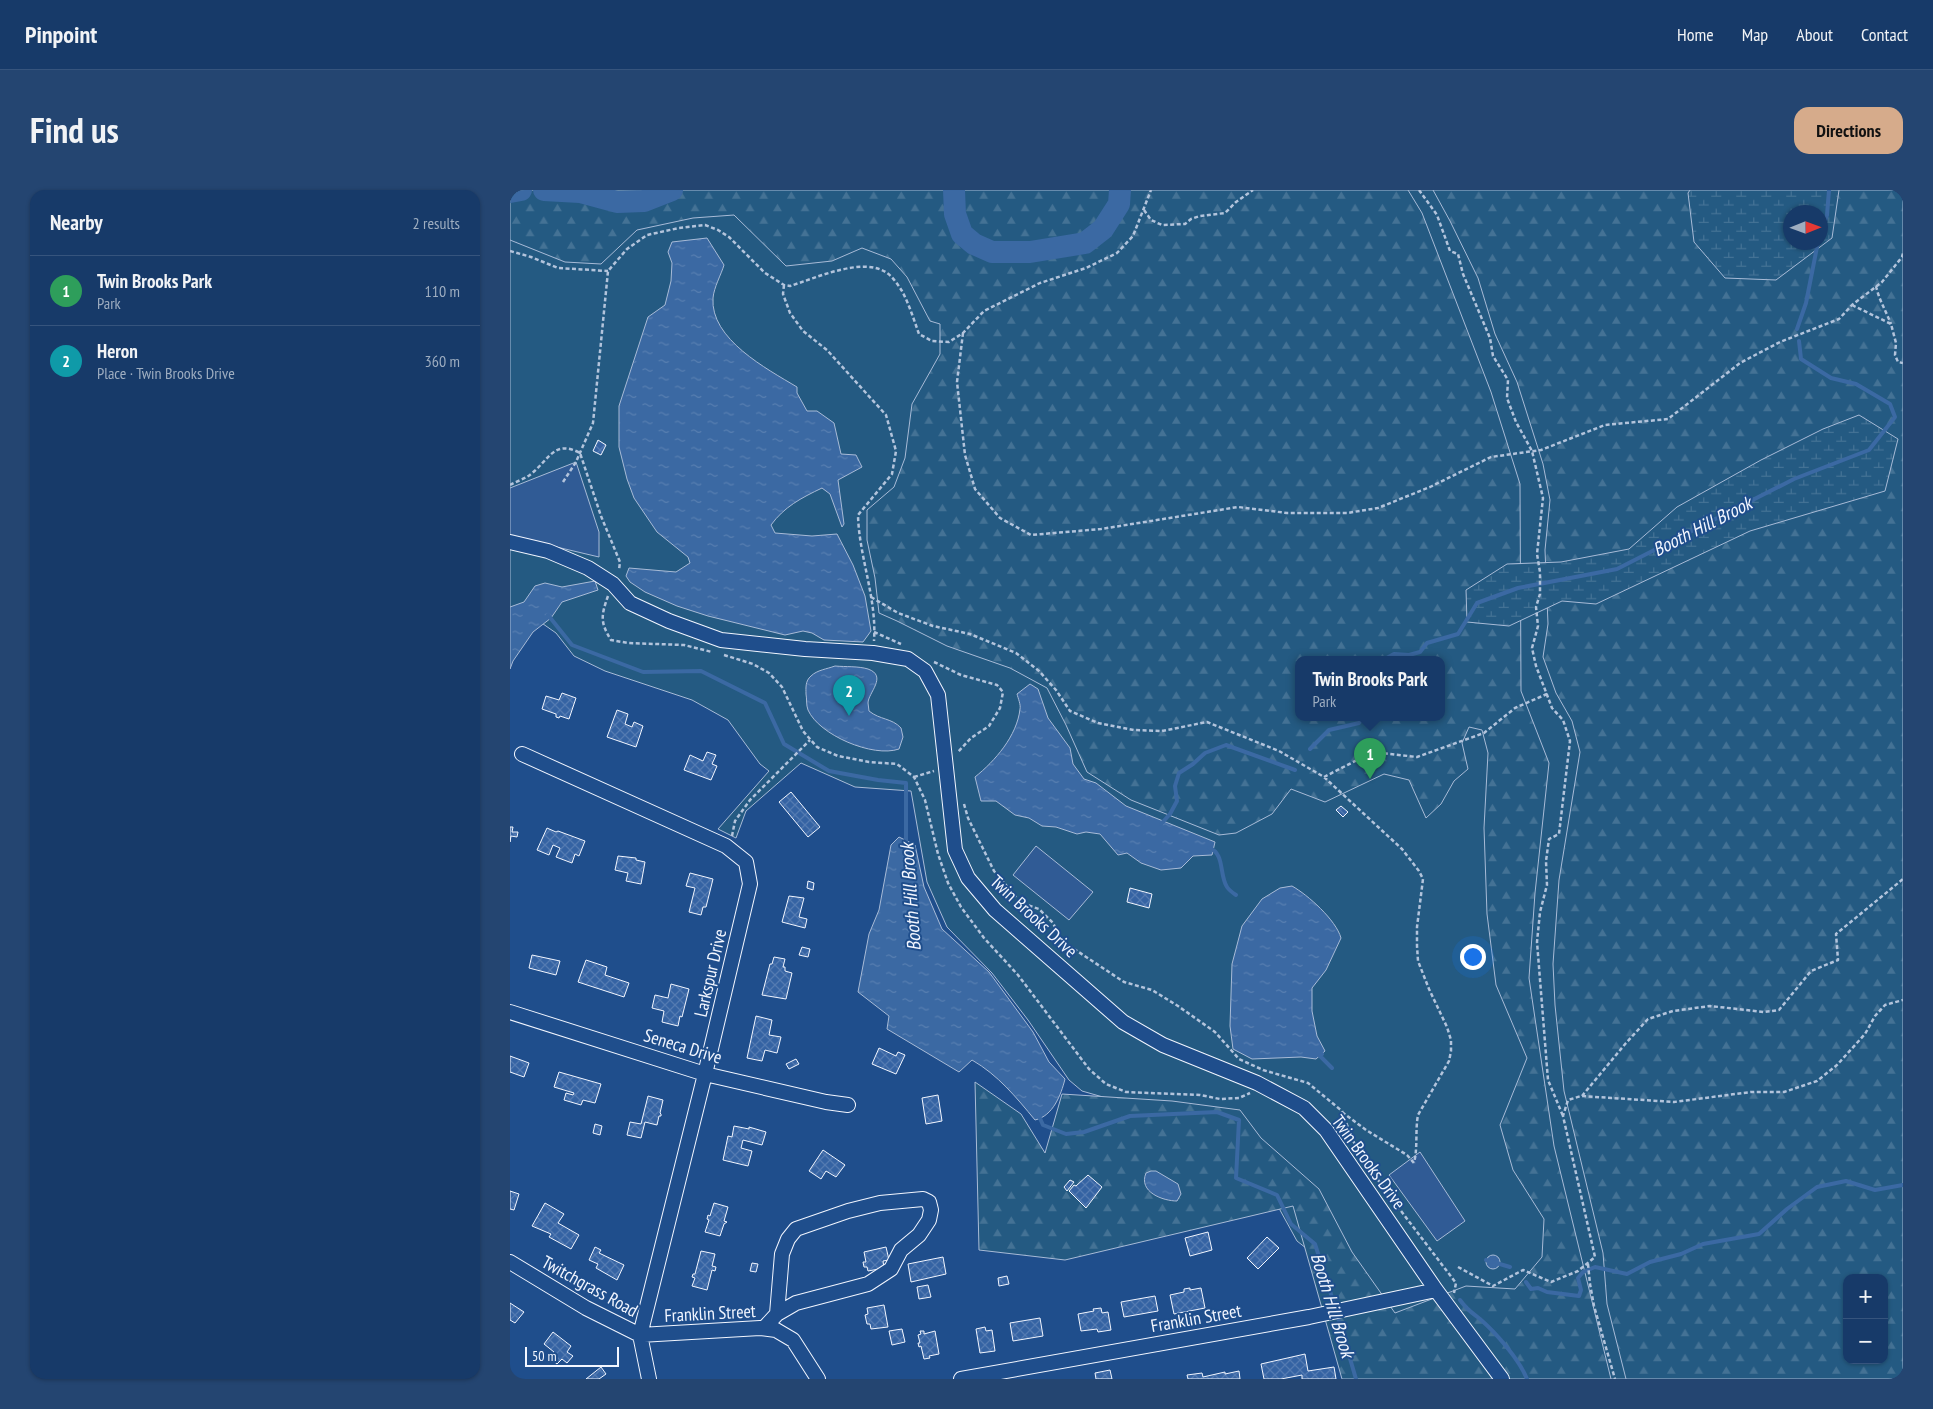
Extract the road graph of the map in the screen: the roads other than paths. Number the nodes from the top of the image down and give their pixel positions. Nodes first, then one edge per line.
1 (510, 542) edge
2 (522, 754) dead end
3 (510, 1012) edge
4 (705, 1074) junction
5 (848, 1105) dead end
6 (510, 1262) edge
7 (1436, 1290) junction
8 (777, 1314) junction
9 (764, 1328) junction
10 (640, 1335) junction
11 (1021, 1374) edge
12 (649, 1379) edge
13 (818, 1379) edge
14 (962, 1379) edge
15 (1502, 1379) edge

1 - 7 street, Twin Brooks Drive
2 - 4 street, Larkspur Drive
3 - 4 street, Seneca Drive
4 - 5 street, Seneca Drive
4 - 10 street, Larkspur Drive
6 - 10 street, Twitchgrass Road
7 - 11 street, Franklin Street
7 - 15 street, Twin Brooks Drive
8 - 8 street
8 - 9 street
9 - 10 street, Franklin Street
9 - 13 street, Franklin Street
10 - 12 street, Twitchgrass Road
11 - 14 street, Franklin Street

